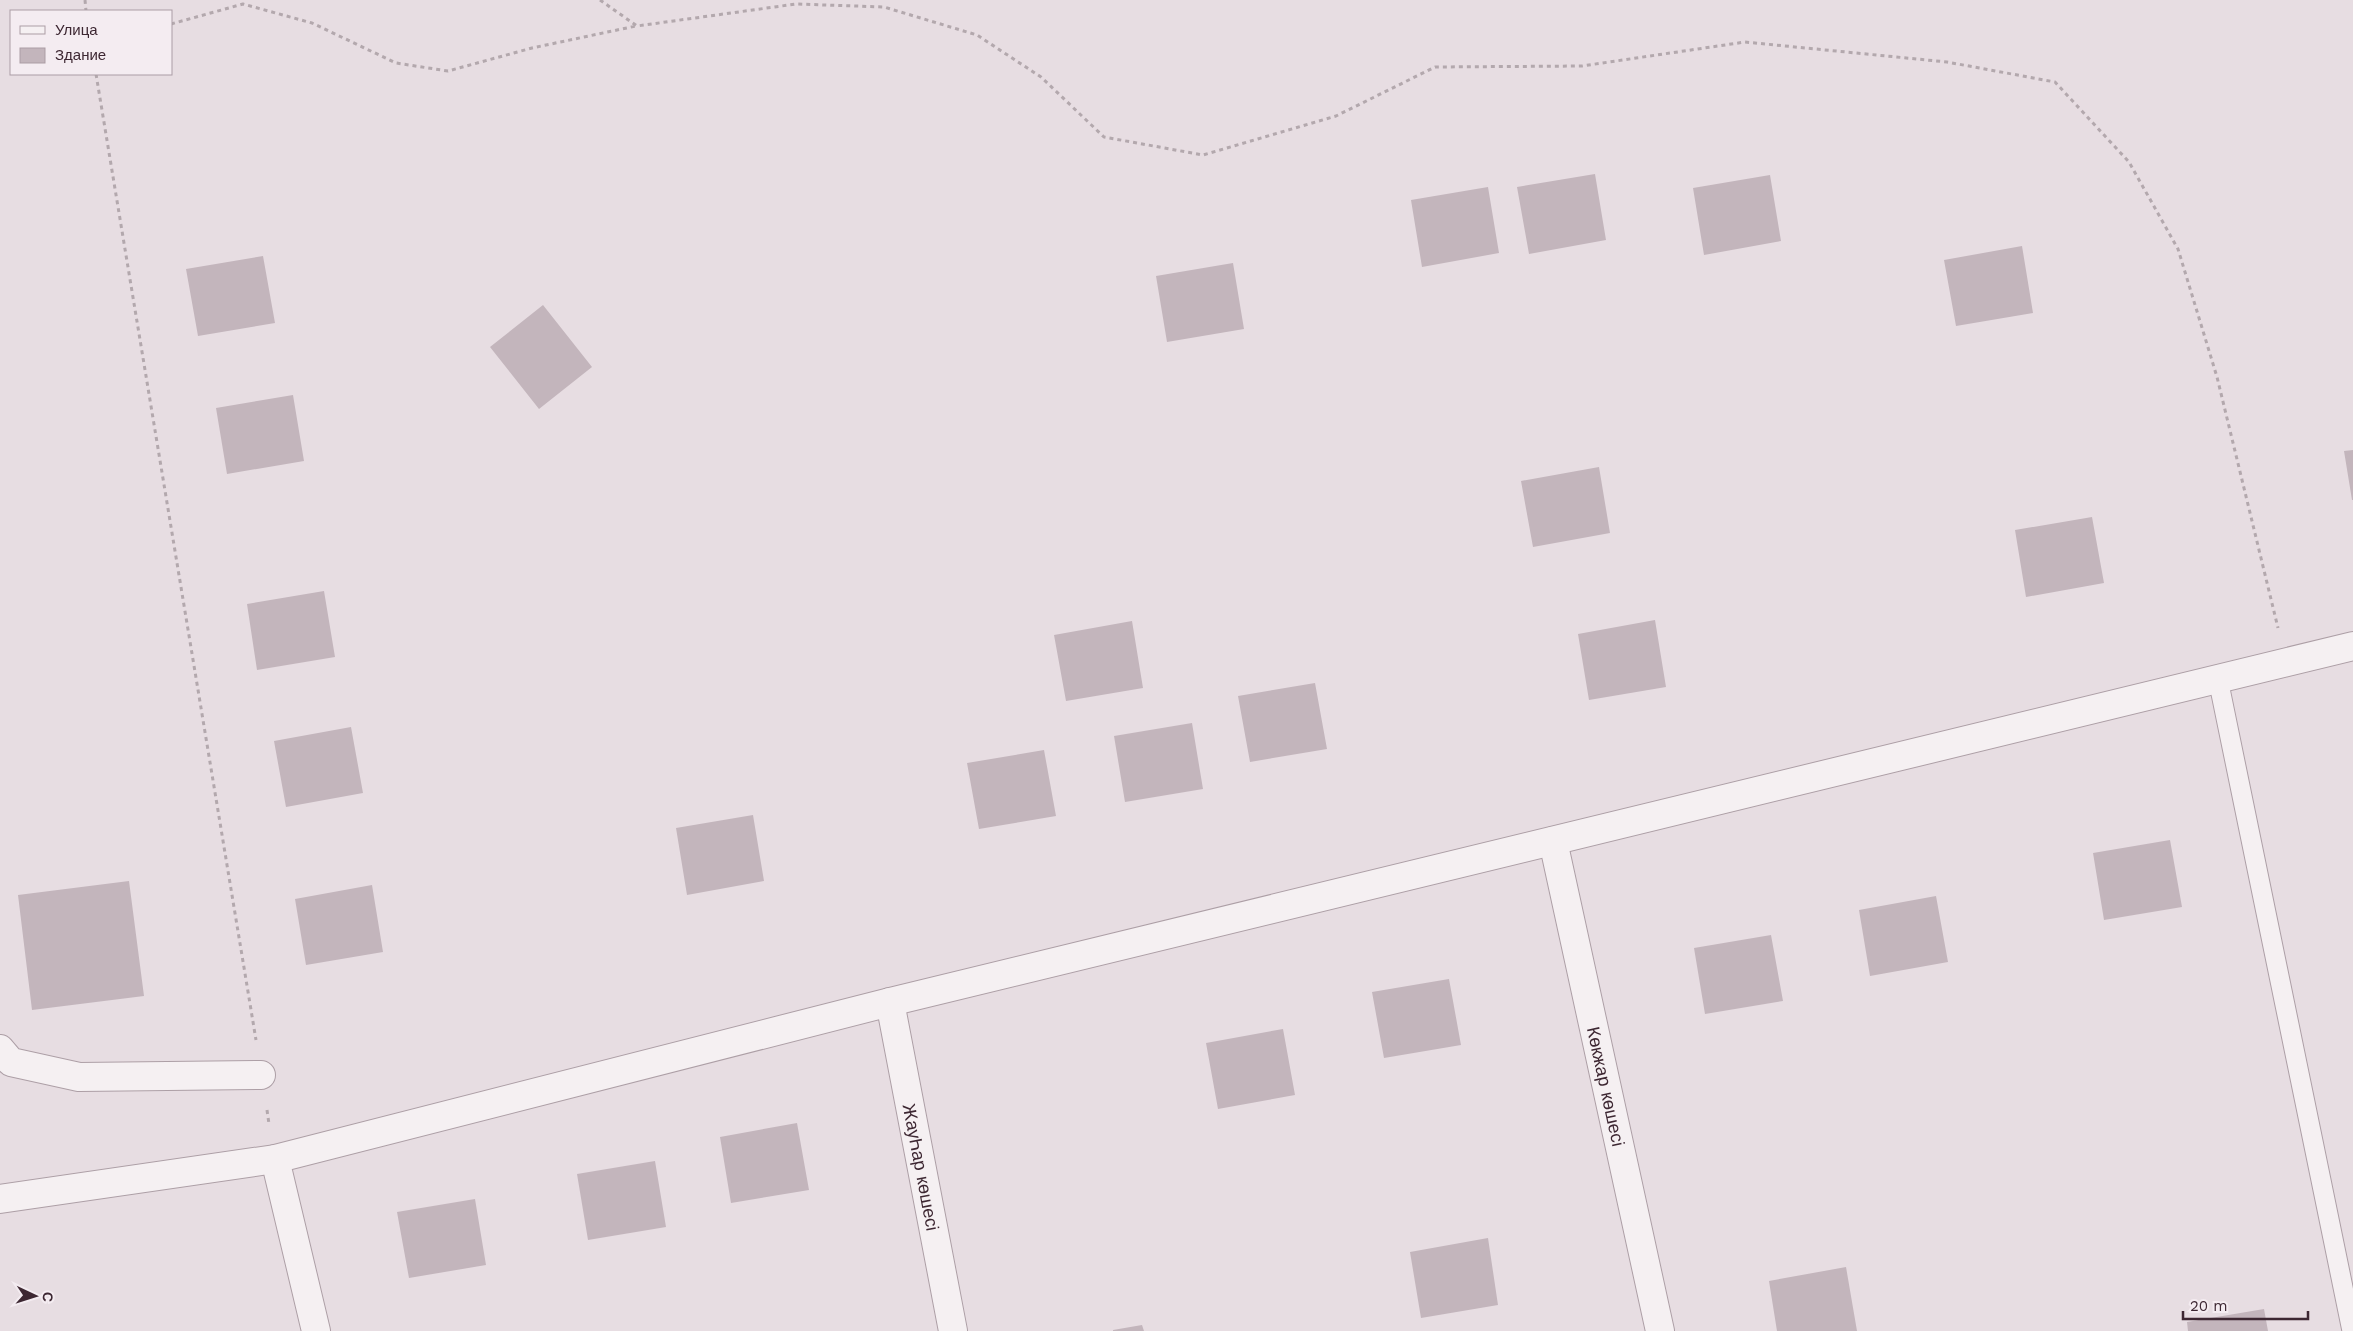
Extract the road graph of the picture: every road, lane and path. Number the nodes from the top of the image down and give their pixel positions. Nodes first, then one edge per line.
1 (600, 0) edge
2 (172, 24) edge
3 (637, 26) junction
4 (96, 75) edge
5 (2353, 646) edge
6 (2286, 663) junction
7 (2218, 680) junction
8 (1553, 841) junction
9 (890, 1002) junction
10 (0, 1049) edge
11 (261, 1075) junction
12 (275, 1159) junction
13 (0, 1199) edge
14 (316, 1331) edge
15 (952, 1331) edge
16 (1660, 1331) edge
17 (2352, 1331) edge

1 - 3 path
2 - 3 path
3 - 6 path
4 - 11 path
5 - 6 street
6 - 7 street
7 - 8 street
7 - 17 lane
8 - 9 street
8 - 16 street, Көкжар көшесі
9 - 12 street
9 - 15 street, ЖауҺар көшесі
10 - 11 street
11 - 12 path
12 - 13 street
12 - 14 street

